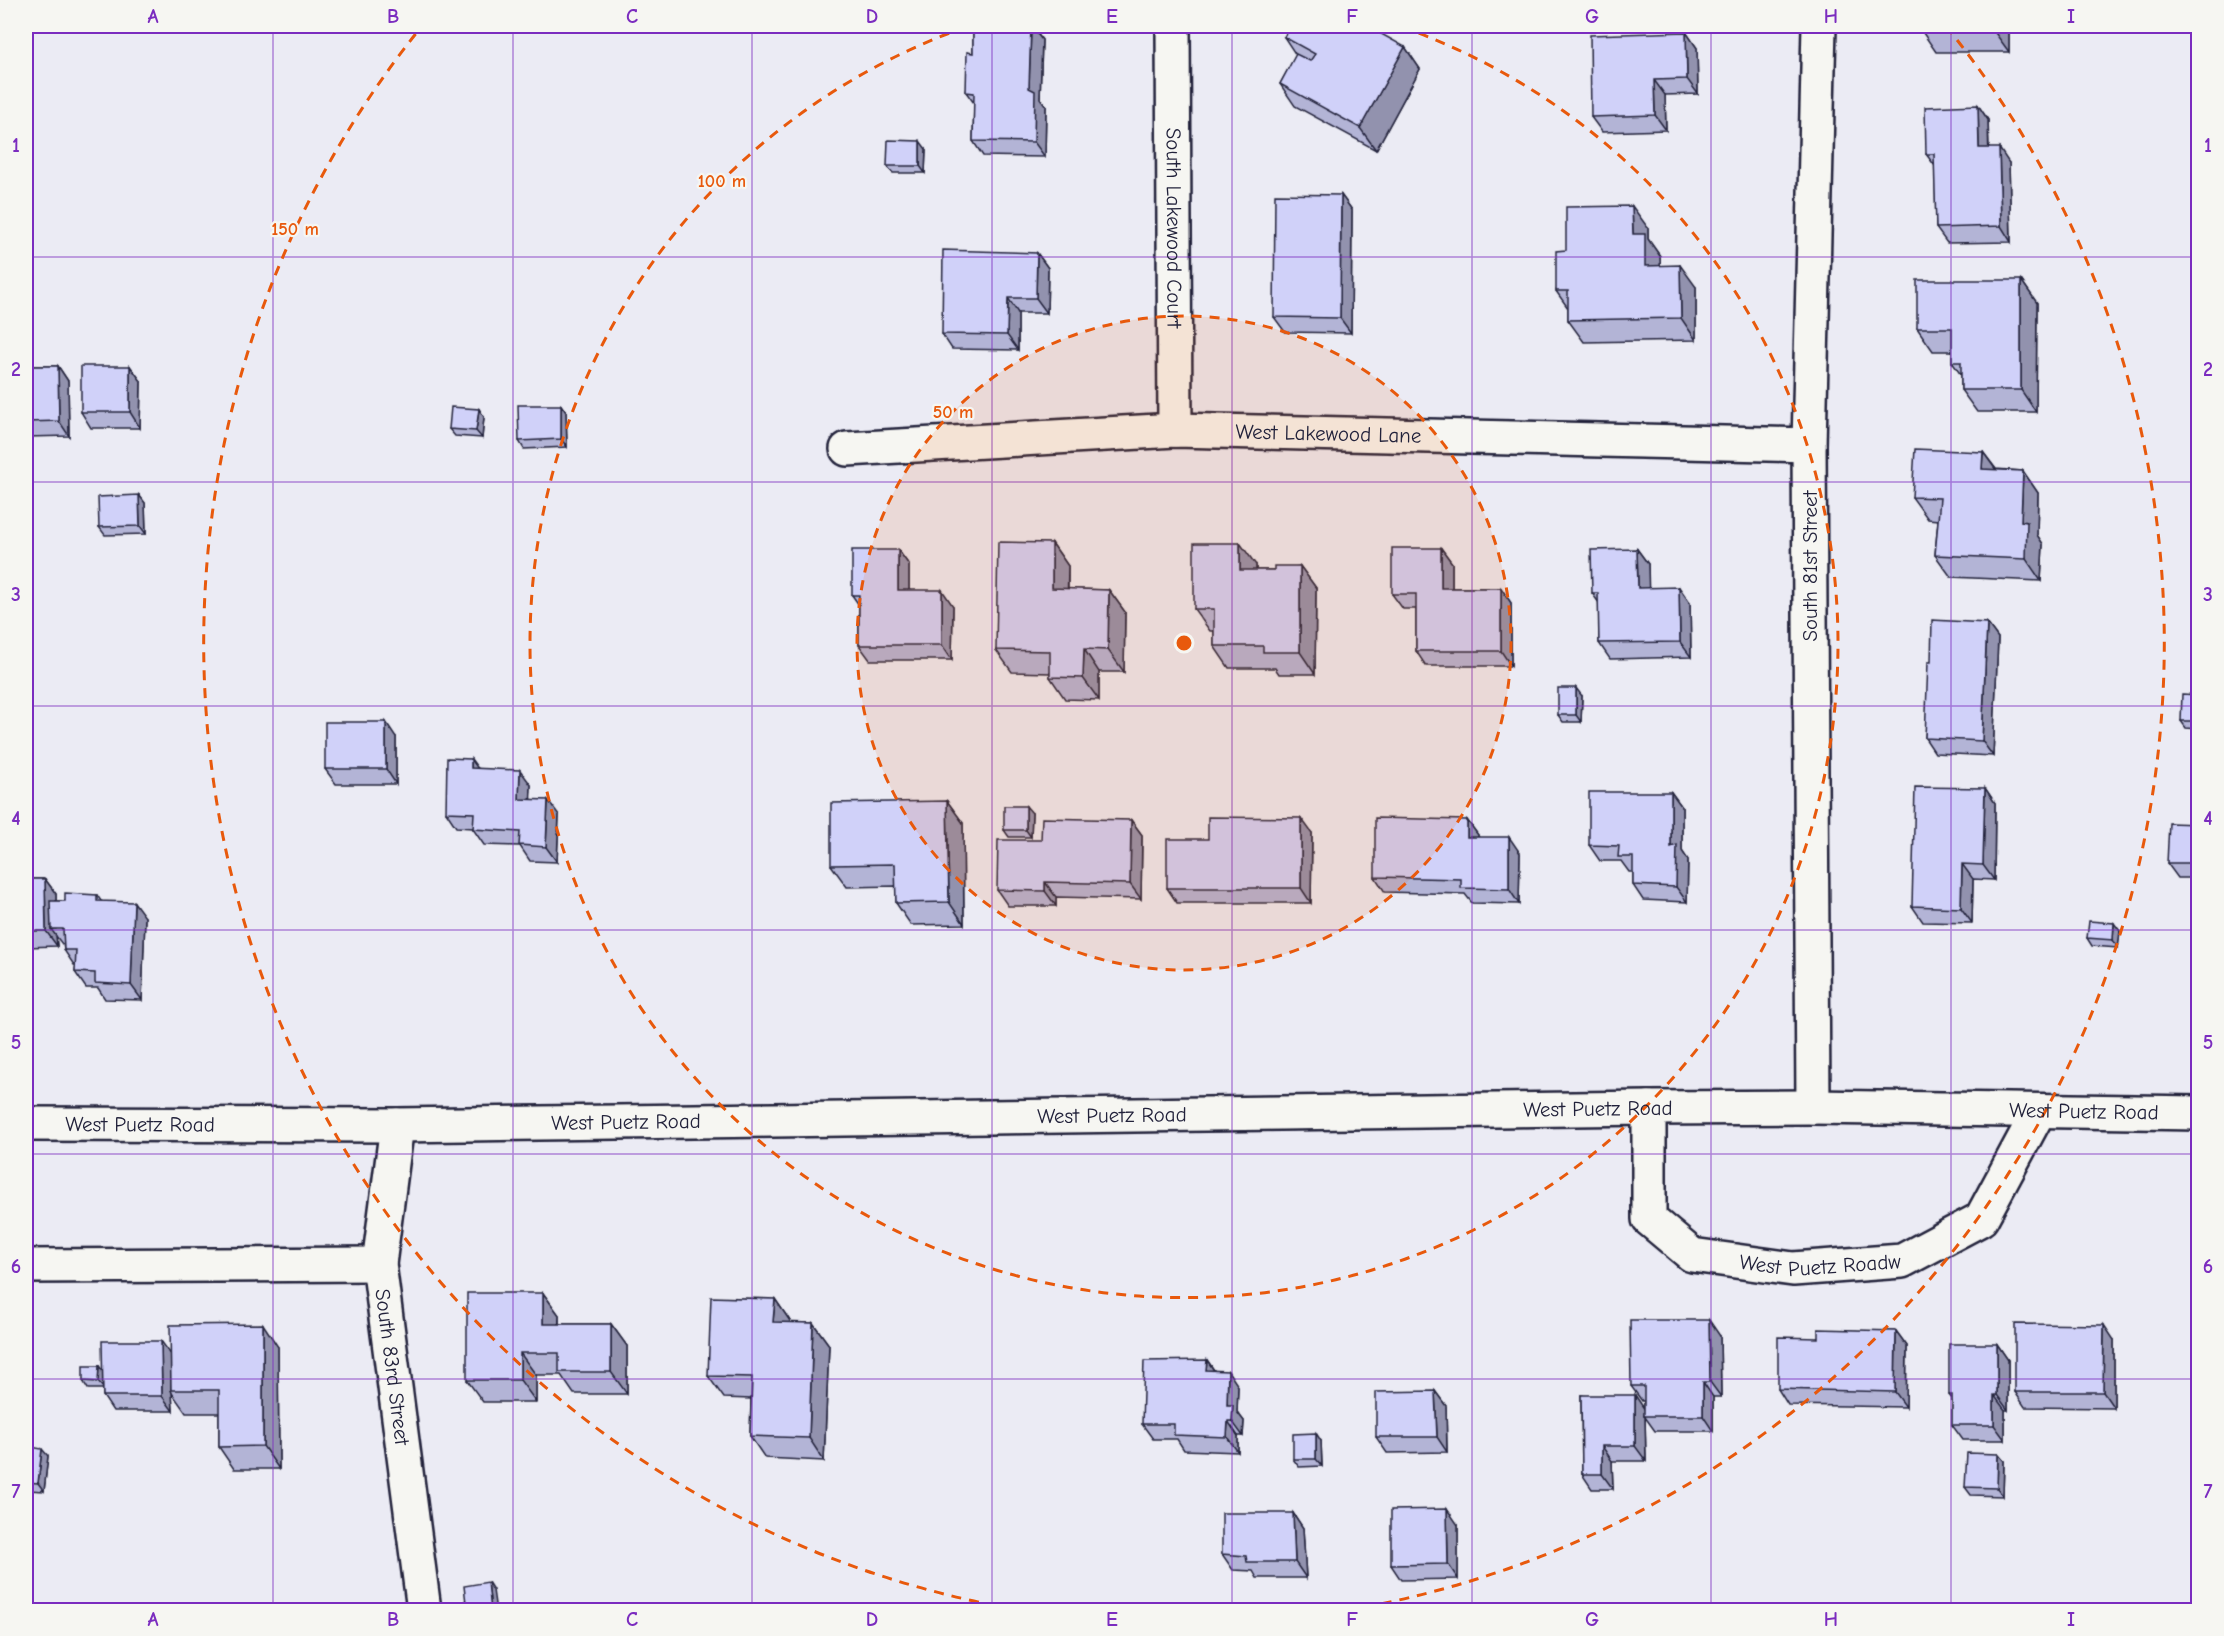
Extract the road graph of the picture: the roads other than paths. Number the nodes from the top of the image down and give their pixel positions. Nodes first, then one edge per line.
1 (1173, 26) edge
2 (1820, 26) edge
3 (1175, 430) junction
4 (1809, 445) junction
5 (847, 449) dead end
6 (1649, 1107) junction
7 (1813, 1107) junction
8 (2038, 1111) junction
9 (2199, 1113) edge
10 (26, 1124) edge
11 (397, 1125) junction
12 (379, 1264) junction
13 (26, 1266) edge
14 (424, 1611) edge

1 - 3 street, South Lakewood Court
2 - 4 street, South 81st Street
3 - 4 street, West Lakewood Lane
3 - 5 street, West Lakewood Lane
4 - 7 street, South 81st Street
6 - 7 street, West Puetz Road
6 - 8 street, West Puetz Roadw
6 - 11 street, West Puetz Road
7 - 8 street, West Puetz Road
8 - 9 street, West Puetz Road
10 - 11 street, West Puetz Road
11 - 12 street, South 83rd Street
12 - 13 street
12 - 14 street, South 83rd Street

